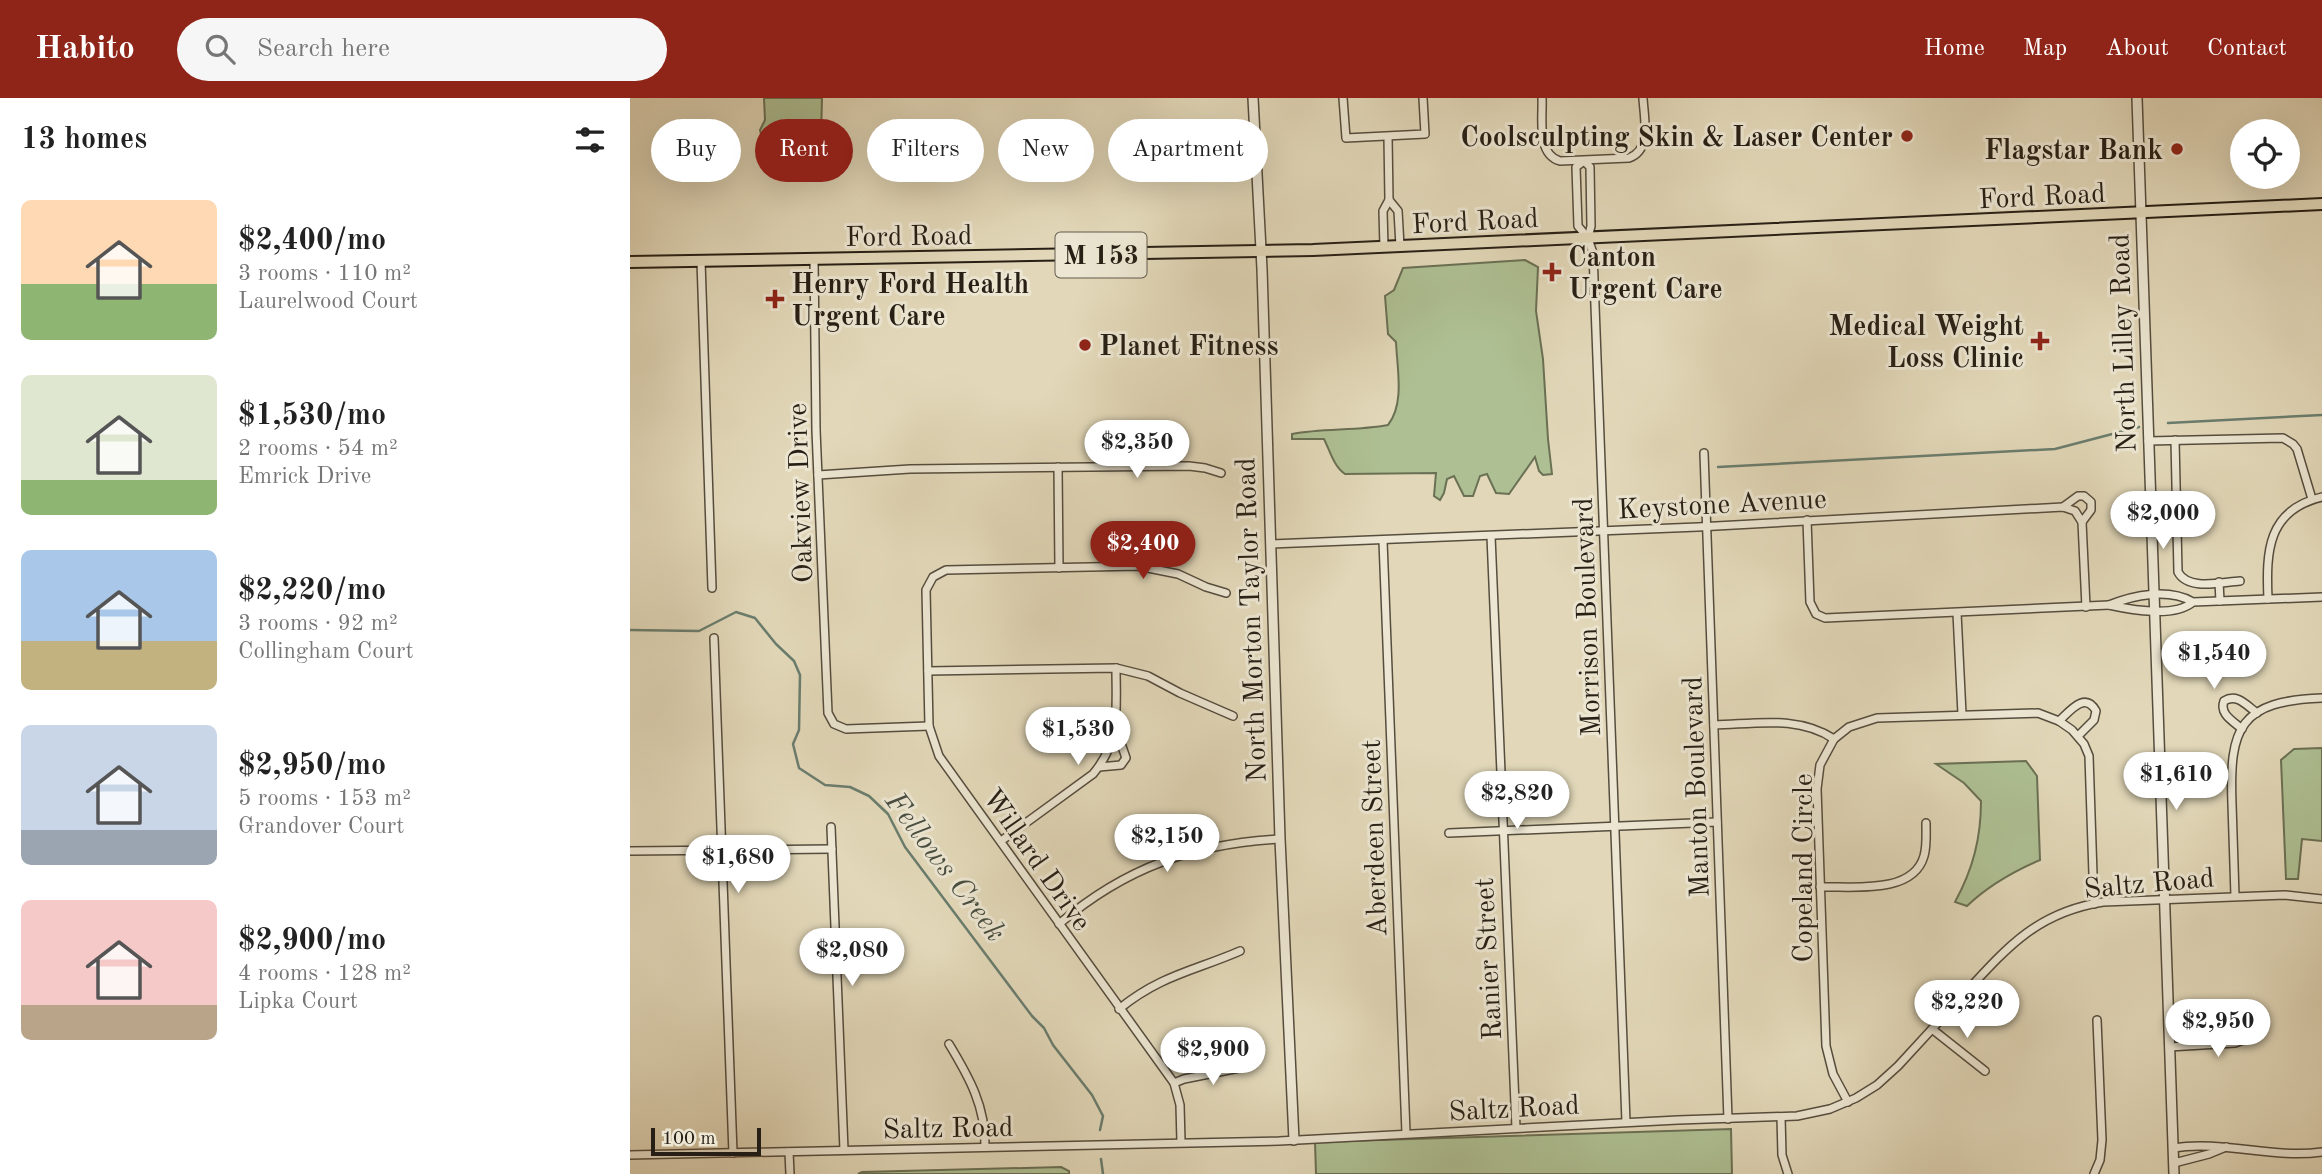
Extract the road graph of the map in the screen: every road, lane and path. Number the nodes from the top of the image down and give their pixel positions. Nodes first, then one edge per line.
1 (1253, 98) edge
2 (1343, 98) edge
3 (1423, 98) edge
4 (1542, 98) edge
5 (1643, 98) edge
6 (2137, 98) edge
7 (1388, 137) junction
8 (1584, 161) junction
9 (1389, 200) junction
10 (2322, 204) edge
11 (2141, 213) junction
12 (1588, 238) junction
13 (1400, 246) junction
14 (1384, 247) junction
15 (1261, 252) junction
16 (814, 260) junction
17 (701, 261) junction
18 (630, 262) edge
19 (2175, 440) junction
20 (2148, 441) junction
21 (1704, 453) dead end
22 (1058, 467) junction
23 (1221, 473) dead end
24 (818, 475) junction
25 (2322, 497) edge
26 (2312, 499) junction
27 (2063, 507) junction
28 (1807, 520) junction
29 (2082, 522) junction
30 (1706, 526) junction
31 (1604, 531) junction
32 (1491, 536) junction
33 (1383, 541) junction
34 (1271, 544) junction
35 (1059, 568) junction
36 (2219, 582) junction
37 (2240, 582) dead end
38 (712, 588) dead end
39 (1226, 593) dead end
40 (2154, 594) junction
41 (2322, 597) edge
42 (2268, 599) junction
43 (2220, 601) junction
44 (2193, 602) junction
45 (2109, 605) junction
46 (2086, 607) junction
47 (2154, 612) junction
48 (1957, 613) junction
49 (714, 638) dead end
50 (1116, 668) junction
51 (928, 671) junction
52 (2322, 698) edge
53 (2257, 713) junction
54 (1962, 714) junction
55 (1233, 716) dead end
56 (2060, 721) junction
57 (1714, 725) junction
58 (929, 726) junction
59 (1116, 728) junction
60 (2242, 729) junction
61 (2078, 736) junction
62 (1834, 739) junction
63 (1098, 768) junction
64 (1717, 822) junction
65 (1926, 823) dead end
66 (1615, 826) junction
67 (831, 827) dead end
68 (1503, 831) junction
69 (1449, 833) dead end
70 (1280, 839) junction
71 (1001, 841) junction
72 (832, 849) junction
73 (722, 850) junction
74 (630, 851) edge
75 (1820, 887) junction
76 (2235, 896) junction
77 (2164, 899) junction
78 (2322, 899) edge
79 (2094, 904) junction
80 (1059, 925) junction
81 (1240, 951) dead end
82 (1119, 1009) junction
83 (2097, 1020) dead end
84 (1932, 1029) junction
85 (2259, 1034) dead end
86 (949, 1044) dead end
87 (2169, 1047) junction
88 (1244, 1067) dead end
89 (1985, 1071) dead end
90 (1174, 1083) junction
91 (1848, 1102) junction
92 (1781, 1117) junction
93 (1728, 1119) junction
94 (1626, 1122) junction
95 (1516, 1128) junction
96 (1406, 1133) junction
97 (1294, 1140) junction
98 (1181, 1142) junction
99 (985, 1147) junction
100 (2227, 1147) junction
101 (2173, 1148) junction
102 (844, 1150) junction
103 (789, 1152) junction
104 (2322, 1152) edge
105 (733, 1153) junction
106 (630, 1155) edge
107 (2174, 1163) junction
108 (790, 1174) edge
109 (1787, 1174) edge
110 (2094, 1174) edge
111 (2174, 1174) edge

1 - 15 street, North Morton Taylor Road
2 - 7 street
3 - 7 street
4 - 8 street
5 - 8 street
6 - 11 street, North Lilley Road
7 - 9 street
8 - 12 street
8 - 12 street
9 - 13 street
9 - 14 street
10 - 11 main road, Ford Road / M 153
11 - 12 main road, Ford Road / M 153
11 - 20 street, North Lilley Road
12 - 13 main road, Ford Road / M 153
12 - 31 street, Morrison Boulevard
13 - 14 main road, Ford Road / M 153
14 - 15 main road, Ford Road / M 153
15 - 16 main road, Ford Road / M 153
15 - 34 street, North Morton Taylor Road
16 - 17 main road, Ford Road / M 153
16 - 24 street, Oakview Drive
17 - 18 main road, Ford Road / M 153
17 - 38 street
19 - 20 street
19 - 26 street
19 - 36 street
20 - 40 street, North Lilley Road
21 - 30 street, Manton Boulevard
22 - 23 street
22 - 24 street
22 - 35 street
24 - 58 street, Oakview Drive
25 - 26 street
26 - 42 street
27 - 28 street, Keystone Avenue
27 - 29 street
27 - 29 street, Keystone Avenue
28 - 30 street, Keystone Avenue
28 - 48 street
29 - 46 street
30 - 31 street, Keystone Avenue
30 - 57 street, Manton Boulevard
31 - 32 street, Keystone Avenue
31 - 66 street, Morrison Boulevard
32 - 33 street, Keystone Avenue
32 - 68 street, Ranier Street
33 - 34 street, Keystone Avenue
33 - 96 street, Aberdeen Street
34 - 70 street, North Morton Taylor Road
35 - 39 street
35 - 51 street, Willard Drive
36 - 37 street
36 - 43 street
40 - 44 street
40 - 45 street
40 - 47 street, North Lilley Road
41 - 42 street
42 - 43 street
43 - 44 street
44 - 47 street
45 - 46 street
45 - 47 street
46 - 48 street
47 - 77 street, North Lilley Road
48 - 54 street
49 - 73 street
50 - 51 street
50 - 55 street
50 - 59 street
51 - 58 street, Willard Drive
52 - 53 street
53 - 60 street
53 - 60 street
54 - 56 street, Copeland Circle
54 - 62 street, Copeland Circle
56 - 61 street, Copeland Circle
56 - 61 street
57 - 62 street
57 - 64 street, Manton Boulevard
58 - 71 street, Willard Drive
59 - 63 street
59 - 63 street
60 - 76 street
61 - 79 street, Copeland Circle
62 - 75 street, Copeland Circle
63 - 71 street
64 - 66 street
64 - 93 street, Manton Boulevard
65 - 75 street
66 - 68 street
66 - 94 street, Morrison Boulevard
67 - 72 street
68 - 69 street
68 - 95 street, Ranier Street
70 - 80 street
70 - 97 street, North Morton Taylor Road
71 - 80 street, Willard Drive
72 - 73 street
72 - 102 street
73 - 74 street
73 - 105 street
75 - 91 street, Copeland Circle
76 - 77 street, Saltz Road
76 - 78 street, Saltz Road
77 - 79 street, Saltz Road
77 - 87 street, North Lilley Road
79 - 84 street, Saltz Road
80 - 82 street, Willard Drive
81 - 82 street
82 - 90 street, Willard Drive
83 - 110 street
84 - 89 street
84 - 91 street, Saltz Road
85 - 87 street
86 - 99 street
87 - 101 street, North Lilley Road
88 - 90 street
90 - 98 street, Willard Drive
91 - 92 street, Saltz Road
92 - 93 street, Saltz Road
92 - 109 street
93 - 94 street, Saltz Road
94 - 95 street, Saltz Road
95 - 96 street, Saltz Road
96 - 97 street, Saltz Road
97 - 98 street, Saltz Road
98 - 99 street, Saltz Road
99 - 102 street, Saltz Road
100 - 101 street
100 - 104 street
100 - 107 street
101 - 107 street, North Lilley Road
102 - 103 street, Saltz Road
103 - 105 street, Saltz Road
103 - 108 street
105 - 106 street, Saltz Road
107 - 111 street, North Lilley Road

